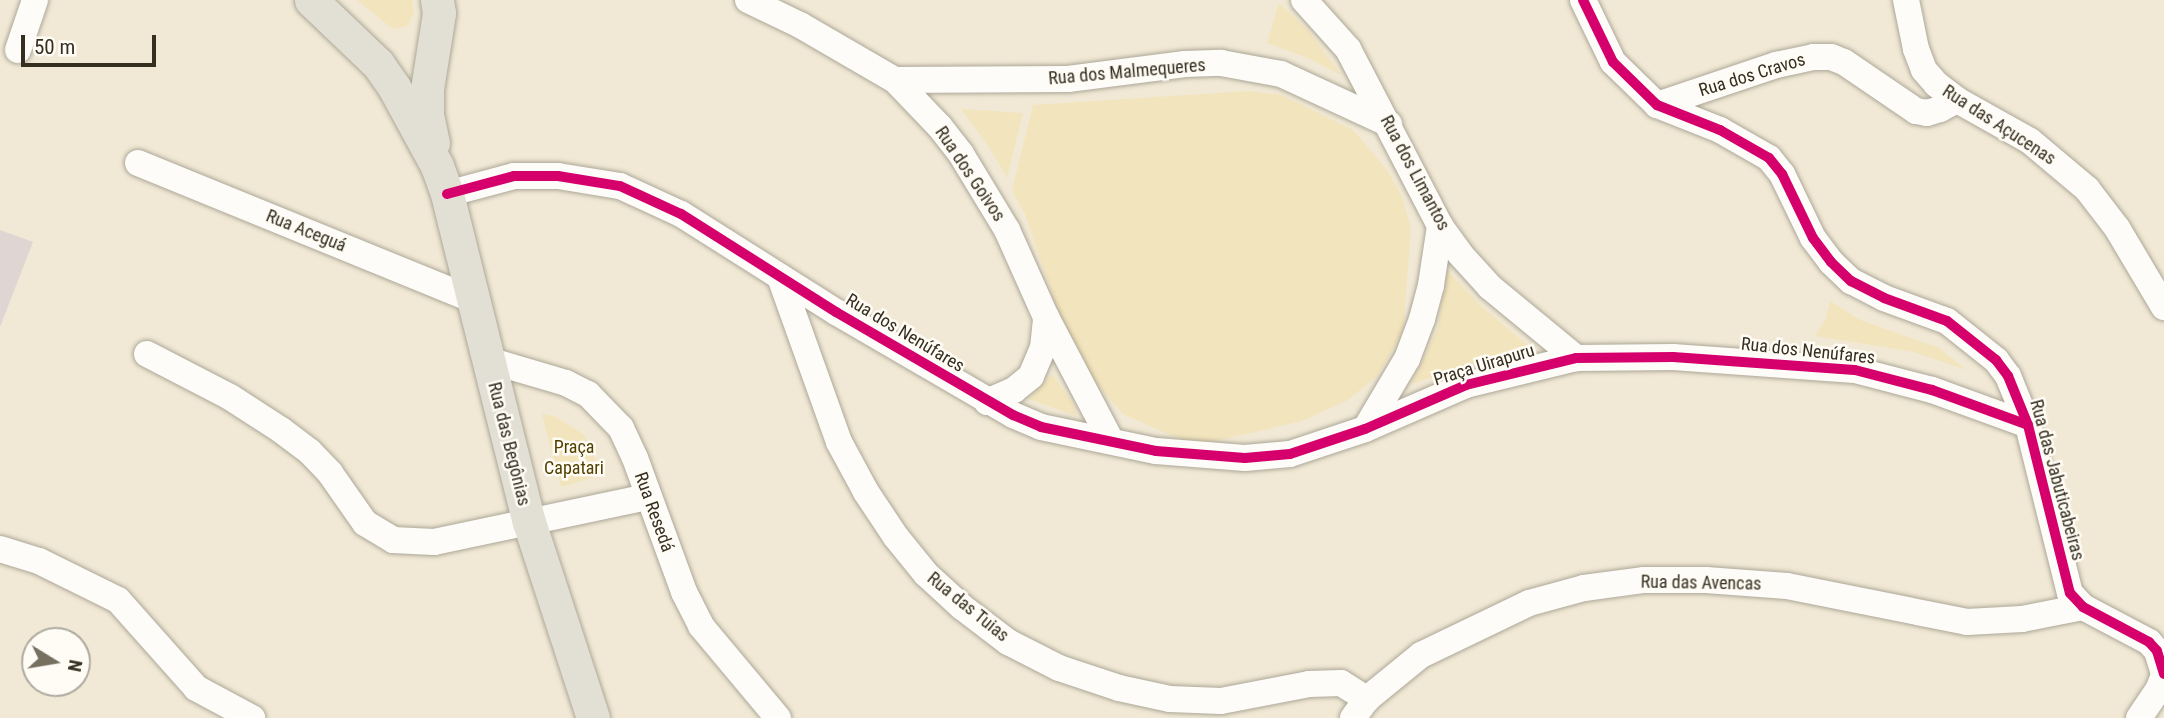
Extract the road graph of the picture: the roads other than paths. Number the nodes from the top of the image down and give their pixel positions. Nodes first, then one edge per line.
1 (35, 0) edge
2 (311, 0) edge
3 (437, 0) edge
4 (748, 0) edge
5 (1304, 0) edge
6 (1583, 0) edge
7 (1906, 0) edge
8 (432, 44) junction
9 (18, 50) dead end
10 (378, 64) junction
11 (895, 79) junction
12 (1957, 100) junction
13 (1657, 105) junction
14 (1389, 124) junction
15 (138, 163) dead end
16 (442, 180) junction
17 (1440, 226) junction
18 (780, 277) junction
19 (474, 300) junction
20 (2164, 307) edge
21 (1046, 317) junction
22 (147, 354) dead end
23 (1576, 358) junction
24 (488, 360) junction
25 (987, 402) junction
26 (2028, 425) junction
27 (1365, 429) junction
28 (1111, 441) junction
29 (648, 497) junction
30 (529, 522) junction
31 (0, 549) edge
32 (2083, 607) junction
33 (2164, 675) edge
34 (1360, 708) edge
35 (252, 718) edge
36 (593, 718) edge
37 (778, 718) edge
38 (2139, 718) edge

1 - 9 street
2 - 10 main road, Rua das Begônias
3 - 8 main road, Rua das Begônias
4 - 11 street, Rua dos Goivos
5 - 14 street, Rua dos Limantos
6 - 13 street, Rua das Jabuticabeiras
7 - 12 street, Rua das Açucenas
8 - 10 main road
8 - 16 main road, Rua das Begônias
10 - 16 main road, Rua das Begônias
11 - 14 street, Rua dos Malmequeres
11 - 21 street, Rua dos Goivos
12 - 13 street, Rua dos Cravos
12 - 20 street, Rua das Açucenas
13 - 26 street, Rua das Jabuticabeiras
14 - 17 street, Rua dos Limantos
15 - 19 street, Rua Aceguá
16 - 18 street, Rua dos Nenúfares
16 - 19 main road, Rua das Begônias
17 - 23 street, Rua dos Limantos
17 - 27 street
18 - 25 street, Rua dos Nenúfares
18 - 34 street, Rua das Tuias
19 - 24 main road, Rua das Begônias
21 - 25 street
21 - 28 street, Rua dos Goivos
22 - 30 street
23 - 26 street, Rua dos Nenúfares
23 - 27 street, Praça Uirapuru
24 - 29 street, Rua Resedá
24 - 30 main road, Rua das Begônias
25 - 28 street, Rua dos Nenúfares
26 - 32 street, Rua das Jabuticabeiras
27 - 28 street, Rua dos Nenúfares
29 - 30 street
29 - 37 street, Rua Resedá
30 - 36 main road, Rua das Begônias
31 - 35 street
32 - 33 street, Rua das Jabuticabeiras
32 - 34 street, Rua das Avencas
33 - 38 street, Rua das Jabuticabeiras

